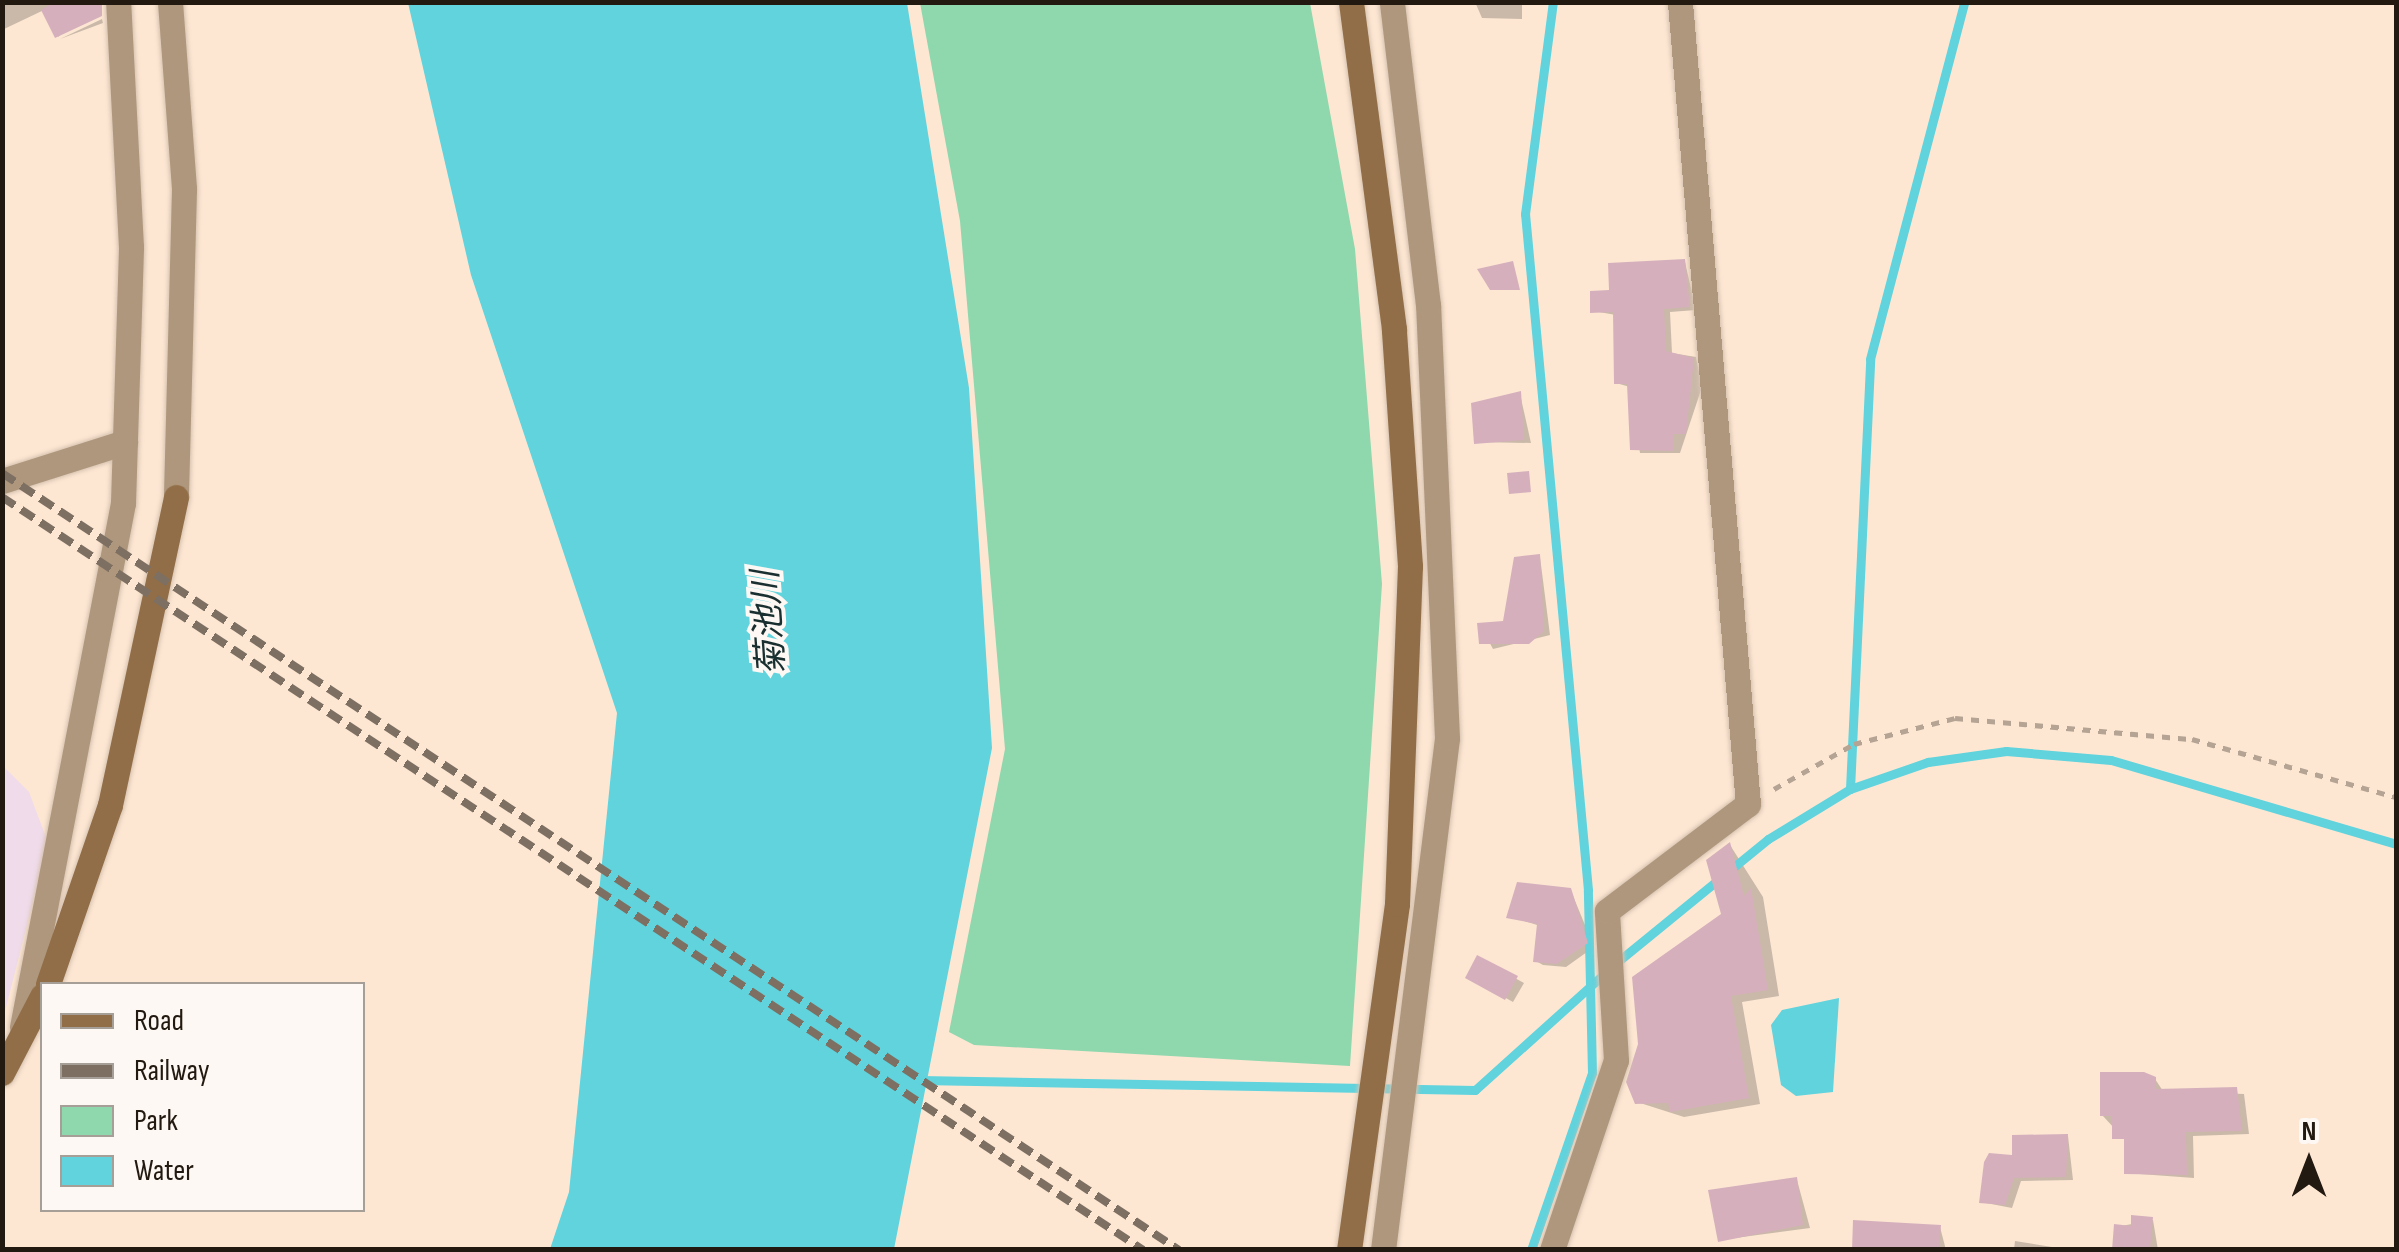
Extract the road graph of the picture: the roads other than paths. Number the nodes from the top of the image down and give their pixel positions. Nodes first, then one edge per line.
1 (118, 2) edge
2 (170, 2) edge
3 (1351, 2) edge
4 (1392, 2) edge
5 (1680, 2) edge
6 (125, 442) junction
7 (2, 481) edge
8 (49, 982) edge
9 (40, 1000) edge
10 (18, 1042) junction
11 (2, 1073) edge
12 (1390, 1218) junction
13 (1348, 1250) edge
14 (1383, 1250) edge
15 (1399, 1250) edge
16 (1552, 1250) edge

1 - 6 street
2 - 8 street
3 - 13 street
4 - 12 street
5 - 16 street
6 - 7 street
6 - 10 street
9 - 10 street
10 - 11 street
12 - 14 street
12 - 15 street

